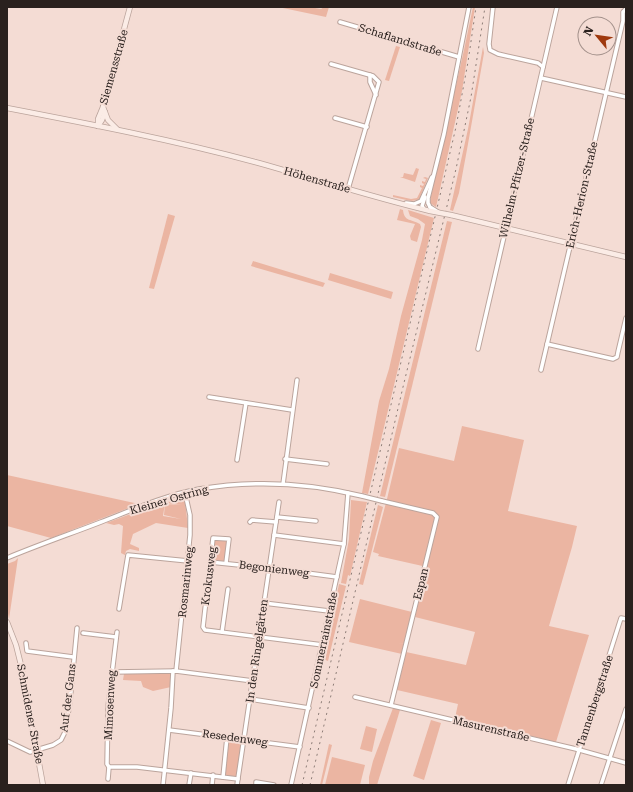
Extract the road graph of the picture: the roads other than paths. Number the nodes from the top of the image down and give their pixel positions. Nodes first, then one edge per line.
1 (130, 7) edge
2 (469, 7) edge
3 (493, 7) edge
4 (557, 7) edge
5 (626, 9) edge
6 (625, 20) edge
7 (340, 22) dead end
8 (459, 57) junction
9 (331, 64) dead end
10 (543, 67) junction
11 (370, 75) junction
12 (541, 78) junction
13 (606, 93) junction
14 (376, 95) junction
15 (626, 97) edge
16 (7, 108) edge
17 (104, 110) junction
18 (335, 118) dead end
19 (98, 126) junction
20 (367, 127) junction
21 (119, 130) junction
22 (437, 163) junction
23 (431, 179) junction
24 (348, 189) junction
25 (398, 203) junction
26 (428, 209) junction
27 (506, 228) junction
28 (571, 244) junction
29 (626, 257) edge
30 (626, 318) edge
31 (547, 344) junction
32 (478, 349) dead end
33 (541, 370) dead end
34 (297, 380) dead end
35 (209, 397) dead end
36 (246, 403) junction
37 (292, 410) junction
38 (285, 459) junction
39 (237, 460) dead end
40 (327, 464) dead end
41 (283, 484) junction
42 (185, 493) junction
43 (348, 493) junction
44 (384, 501) joint
45 (279, 502) dead end
46 (277, 517) junction
47 (316, 520) dead end
48 (250, 522) dead end
49 (276, 522) junction
50 (274, 535) junction
51 (344, 544) junction
52 (7, 558) edge
53 (188, 561) junction
54 (210, 562) junction
55 (226, 563) junction
56 (269, 568) junction
57 (337, 577) junction
58 (228, 589) dead end
59 (264, 603) junction
60 (119, 609) dead end
61 (329, 612) junction
62 (626, 619) edge
63 (7, 622) edge
64 (77, 628) dead end
65 (116, 632) dead end
66 (222, 632) junction
67 (83, 633) dead end
68 (260, 636) junction
69 (116, 637) junction
70 (26, 643) dead end
71 (323, 645) junction
72 (73, 656) junction
73 (175, 671) junction
74 (113, 672) junction
75 (253, 681) junction
76 (355, 697) dead end
77 (250, 699) junction
78 (391, 705) junction
79 (309, 708) junction
80 (626, 709) edge
81 (169, 730) junction
82 (227, 737) junction
83 (243, 740) junction
84 (7, 741) edge
85 (300, 747) junction
86 (37, 750) junction
87 (579, 750) junction
88 (30, 752) junction
89 (610, 758) junction
90 (39, 761) junction
91 (626, 763) edge
92 (109, 767) junction
93 (165, 770) junction
94 (191, 773) junction
95 (213, 775) junction
96 (223, 777) junction
97 (108, 779) dead end
98 (238, 779) junction
99 (256, 784) edge
100 (43, 785) edge
101 (163, 785) edge
102 (189, 785) edge
103 (212, 785) edge
104 (237, 785) edge
105 (274, 785) edge
106 (291, 785) edge
107 (568, 785) edge
108 (601, 785) edge

1 - 17 main road, Siemensstraße
2 - 8 street
3 - 10 street
4 - 10 street, Wilhelm-Pfitzer-Straße
5 - 6 street, Erich-Herion-Straße
6 - 13 street, Erich-Herion-Straße
7 - 8 street, Schaflandstraße
8 - 22 street
9 - 11 street
10 - 12 street, Wilhelm-Pfitzer-Straße
11 - 14 street
11 - 14 street
12 - 13 street
12 - 27 street, Wilhelm-Pfitzer-Straße
13 - 15 street
13 - 28 street, Erich-Herion-Straße
14 - 20 street
16 - 19 main road, Höhenstraße
17 - 19 main road, Siemensstraße
17 - 21 main road
18 - 20 street
19 - 21 main road, Höhenstraße
20 - 24 street
21 - 24 main road, Höhenstraße
22 - 23 street
22 - 26 street
23 - 25 street
23 - 26 street
24 - 25 main road, Höhenstraße
25 - 26 main road, Höhenstraße
26 - 27 main road, Höhenstraße, bridge
27 - 28 main road, Höhenstraße
27 - 32 street, Wilhelm-Pfitzer-Straße
28 - 29 main road, Höhenstraße
28 - 31 street, Erich-Herion-Straße
30 - 31 street
31 - 33 street, Erich-Herion-Straße
34 - 37 street
35 - 36 street
36 - 37 street
36 - 39 street
37 - 38 street
38 - 40 street
38 - 41 street
41 - 42 street, Kleiner Ostring
41 - 43 street, Kleiner Ostring
42 - 52 street, Kleiner Ostring
42 - 53 street, Rosmarinweg
43 - 44 street, Kleiner Ostring, bridge
43 - 51 street, Sommerrainstraße
44 - 78 street, Espan
45 - 46 street, In den Ringelgärten
46 - 47 street
46 - 49 street, In den Ringelgärten
48 - 49 street
49 - 50 street, In den Ringelgärten
50 - 51 street
50 - 56 street, In den Ringelgärten
51 - 57 street, Sommerrainstraße
53 - 60 street
53 - 73 street, Rosmarinweg
54 - 55 street, Begonienweg
54 - 55 street, Krokusweg
54 - 66 street, Krokusweg
55 - 56 street, Begonienweg
56 - 57 street, Begonienweg
56 - 59 street, In den Ringelgärten
57 - 61 street, Sommerrainstraße
58 - 66 street
59 - 61 street
59 - 68 street, In den Ringelgärten
61 - 71 street, Sommerrainstraße
62 - 87 street, Tannenbergstraße
63 - 86 main road, Schmidener Straße
64 - 72 street, Auf der Gans
65 - 69 street, Mimosenweg
66 - 68 street
67 - 69 street
68 - 71 street
68 - 75 street, In den Ringelgärten
69 - 74 street, Mimosenweg
70 - 72 street
71 - 79 street, Sommerrainstraße
72 - 86 street, Auf der Gans
73 - 74 street
73 - 75 street
73 - 81 street, Rosmarinweg
74 - 92 street, Mimosenweg
75 - 77 street, In den Ringelgärten
76 - 78 street, Masurenstraße
77 - 79 street
77 - 83 street, In den Ringelgärten
78 - 87 street, Masurenstraße
79 - 85 street, Sommerrainstraße
80 - 89 street
81 - 82 street, Resedenweg
81 - 93 street, Rosmarinweg
82 - 83 street, Resedenweg
82 - 96 street
83 - 85 street, Resedenweg
83 - 98 street, In den Ringelgärten
84 - 88 street
85 - 106 street, Sommerrainstraße
86 - 88 street, Auf der Gans
86 - 90 main road, Schmidener Straße
87 - 89 street, Masurenstraße
87 - 107 street, Tannenbergstraße
88 - 90 street
89 - 91 street, Masurenstraße
89 - 108 street
90 - 100 main road, Schmidener Straße
92 - 93 street
92 - 97 street, Mimosenweg
93 - 94 street
93 - 101 street, Rosmarinweg
94 - 95 street
94 - 102 street
95 - 96 street
95 - 103 street
96 - 98 street
98 - 104 street, In den Ringelgärten
99 - 105 street

